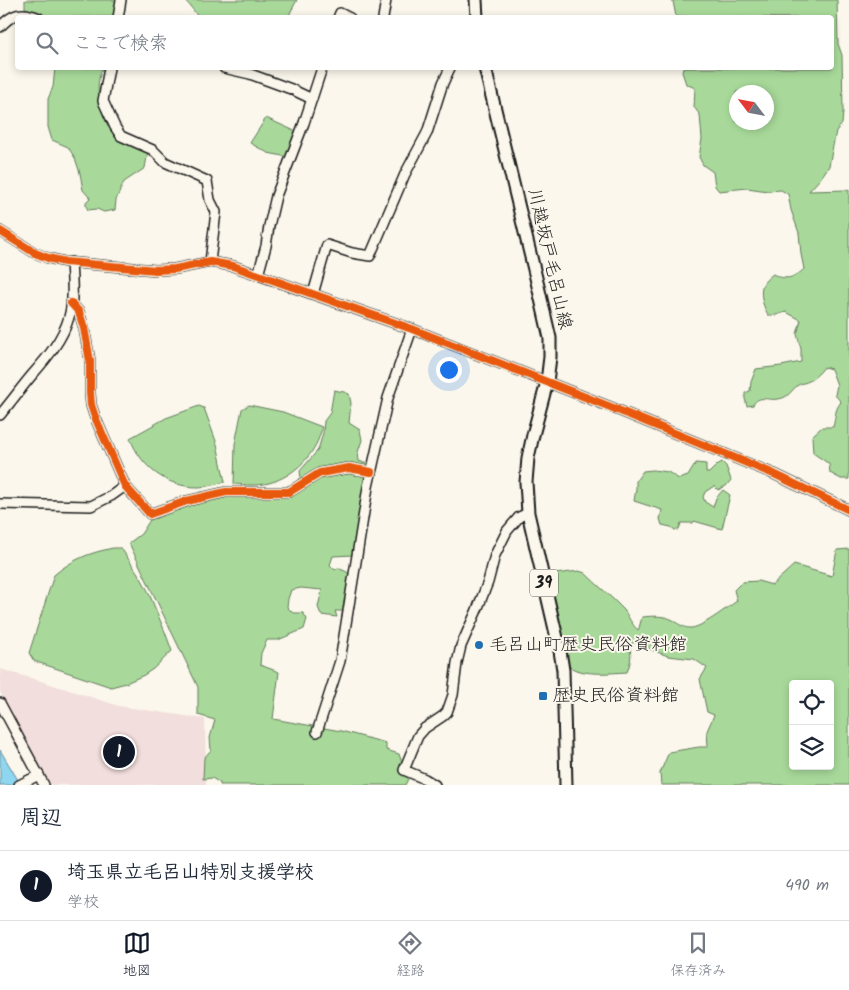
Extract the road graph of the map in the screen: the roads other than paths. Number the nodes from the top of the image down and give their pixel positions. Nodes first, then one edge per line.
1 (121, 0) edge
2 (386, 0) edge
3 (476, 0) edge
4 (16, 15) edge
5 (32, 15) edge
6 (118, 15) edge
7 (384, 15) edge
8 (477, 15) edge
9 (15, 16) edge
10 (0, 27) edge
11 (109, 70) edge
12 (233, 70) edge
13 (321, 70) edge
14 (449, 70) edge
15 (485, 70) edge
16 (312, 99) junction
17 (0, 231) edge
18 (72, 262) junction
19 (210, 262) junction
20 (258, 275) junction
21 (313, 294) junction
22 (71, 303) junction
23 (412, 329) junction
24 (546, 382) junction
25 (0, 415) edge
26 (371, 472) junction
27 (125, 486) junction
28 (0, 504) edge
29 (849, 510) edge
30 (528, 513) junction
31 (0, 703) edge
32 (316, 732) dead end
33 (39, 775) junction
34 (19, 785) edge
35 (44, 785) edge
36 (435, 785) edge
37 (566, 785) edge

1 - 6 street
2 - 7 street
3 - 8 main road
4 - 5 street
9 - 10 street
11 - 19 street
12 - 16 street
13 - 16 street
14 - 21 street
15 - 24 main road, 川越坂戸毛呂山線 / 39
16 - 20 street
17 - 18 street
18 - 19 street
18 - 22 street
19 - 20 street
20 - 21 street
21 - 23 street
22 - 25 street
22 - 27 street
23 - 24 street
23 - 26 street
24 - 29 street
24 - 30 main road, 川越坂戸毛呂山線 / 39
26 - 27 street
26 - 32 street
27 - 28 street
30 - 36 street
30 - 37 main road, 川越坂戸毛呂山線 / 39
31 - 33 street
33 - 34 street
33 - 35 street

